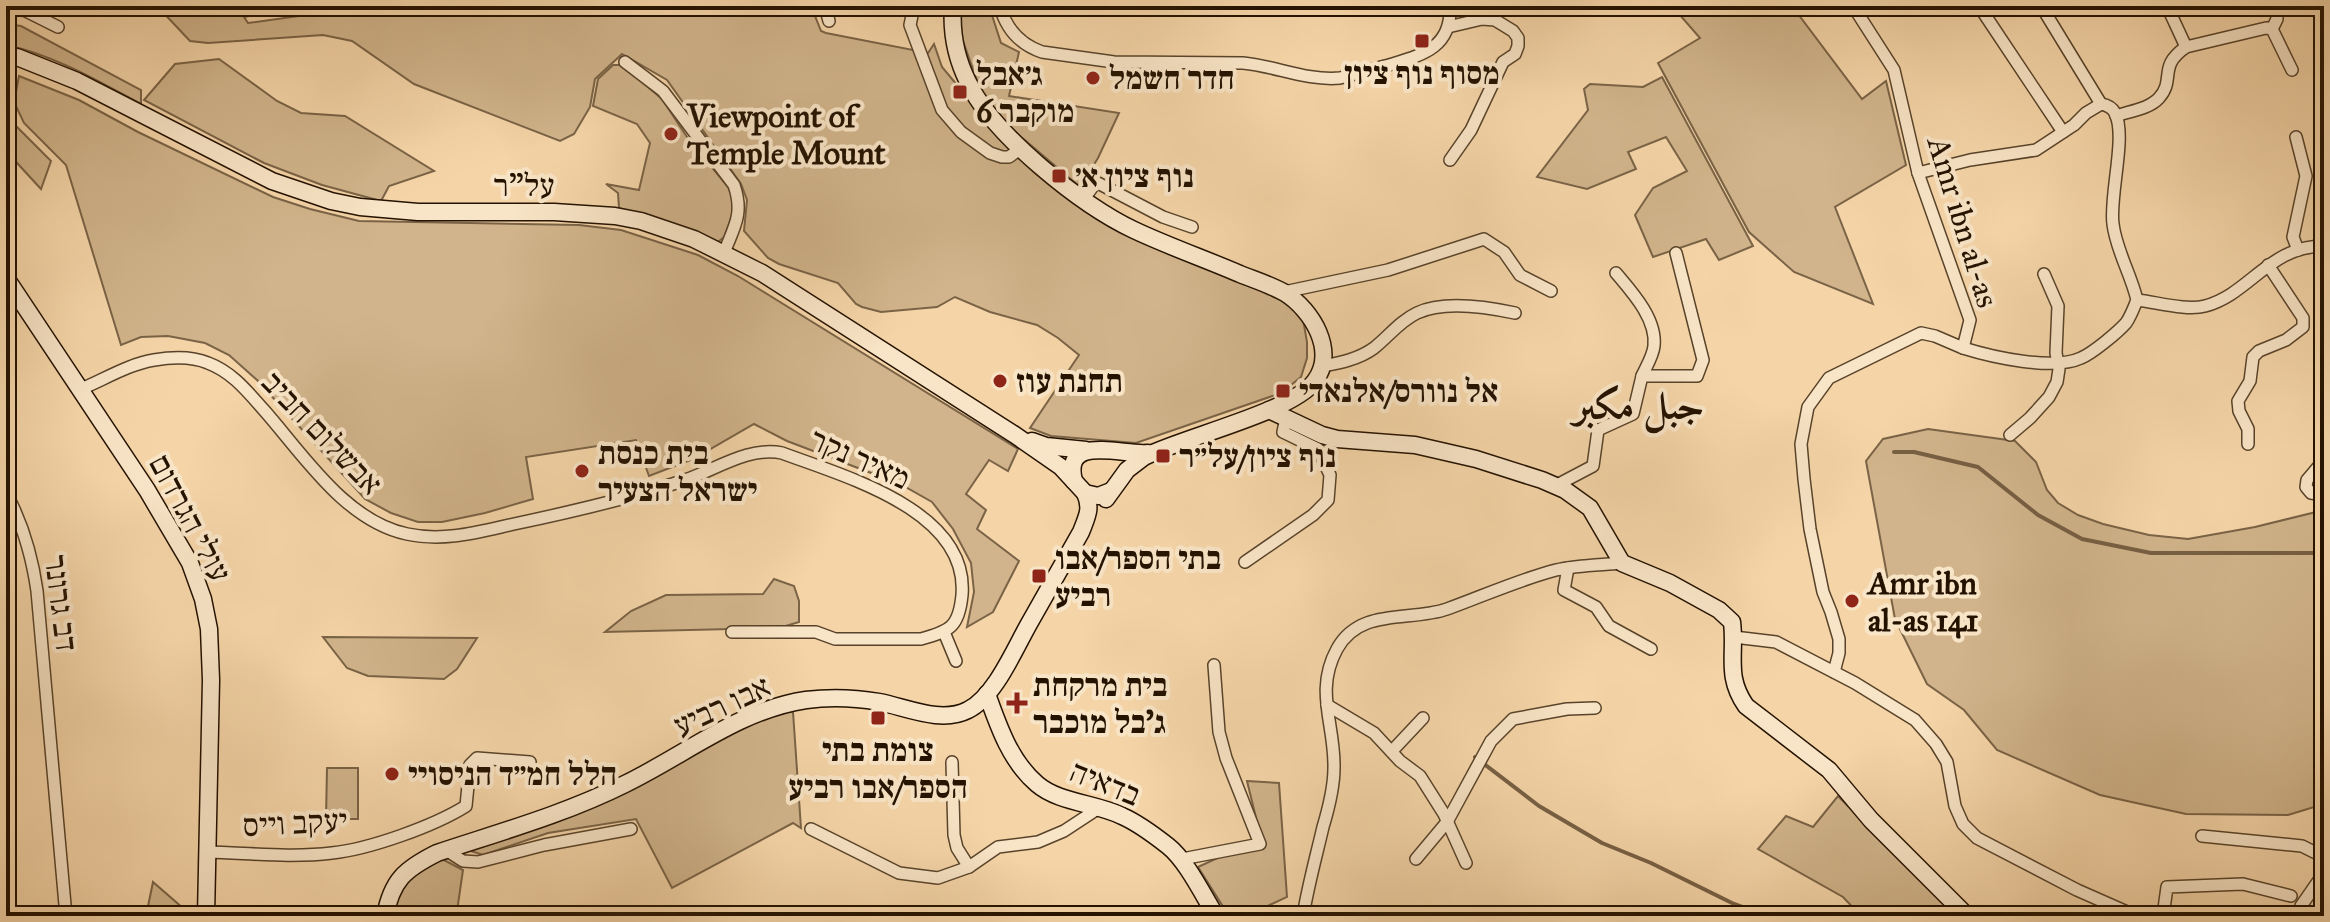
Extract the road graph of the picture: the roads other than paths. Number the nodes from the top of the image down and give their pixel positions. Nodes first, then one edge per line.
1 (8, 6) edge
2 (825, 6) edge
3 (914, 6) edge
4 (953, 6) edge
5 (1000, 6) edge
6 (1450, 6) edge
7 (1853, 6) edge
8 (1979, 6) edge
9 (2167, 6) edge
10 (2277, 6) edge
11 (2043, 9) dead end
12 (829, 21) dead end
13 (58, 27) dead end
14 (1448, 27) junction
15 (2272, 29) junction
16 (2186, 47) junction
17 (6, 55) edge
18 (625, 62) dead end
19 (2292, 70) dead end
20 (2101, 104) junction
21 (2116, 116) junction
22 (2063, 132) junction
23 (2296, 137) dead end
24 (1021, 148) junction
25 (1450, 160) dead end
26 (1918, 173) junction
27 (1084, 199) junction
28 (1192, 227) dead end
29 (2324, 246) edge
30 (2298, 250) junction
31 (724, 253) junction
32 (1676, 253) dead end
33 (2268, 265) junction
34 (1616, 273) dead end
35 (2044, 274) dead end
36 (6, 278) edge
37 (1551, 291) dead end
38 (1284, 292) junction
39 (2137, 300) junction
40 (1515, 313) dead end
41 (1963, 348) junction
42 (2058, 362) junction
43 (1322, 366) junction
44 (1642, 376) junction
45 (81, 389) junction
46 (1269, 410) junction
47 (1286, 418) junction
48 (1015, 435) junction
49 (2010, 435) dead end
50 (2248, 444) dead end
51 (1086, 450) junction
52 (1109, 452) junction
53 (1154, 452) junction
54 (2324, 460) edge
55 (673, 484) joint
56 (1115, 485) junction
57 (1555, 486) junction
58 (1079, 487) junction
59 (6, 493) edge
60 (2324, 495) edge
61 (1081, 532) junction
62 (1245, 562) dead end
63 (1622, 563) junction
64 (1568, 568) junction
65 (732, 632) dead end
66 (944, 632) junction
67 (1734, 637) junction
68 (1651, 649) dead end
69 (956, 661) dead end
70 (1214, 665) dead end
71 (1834, 672) junction
72 (987, 694) junction
73 (1327, 705) junction
74 (1595, 708) dead end
75 (1423, 718) dead end
76 (1392, 751) junction
77 (530, 762) dead end
78 (952, 762) dead end
79 (1099, 808) junction
80 (1447, 822) junction
81 (631, 829) dead end
82 (811, 829) dead end
83 (2202, 836) dead end
84 (446, 850) junction
85 (208, 852) junction
86 (2324, 857) edge
87 (1182, 859) junction
88 (1416, 859) dead end
89 (1466, 863) dead end
90 (969, 867) junction
91 (2324, 873) edge
92 (2291, 896) dead end
93 (66, 916) edge
94 (206, 916) edge
95 (385, 916) edge
96 (1216, 916) edge
97 (1303, 916) edge
98 (1967, 916) edge
99 (2136, 916) edge
100 (2163, 916) edge
101 (2298, 916) edge

1 - 13 street
2 - 12 street
3 - 24 street
4 - 24 street
5 - 14 street
6 - 14 street
7 - 26 street, Amr ibn al-as
8 - 22 street
9 - 16 street
10 - 15 street
11 - 20 street
14 - 25 street
15 - 16 street
15 - 19 street
16 - 21 street
17 - 31 street, על"ר
18 - 31 street
20 - 21 street
20 - 22 street
21 - 39 street
22 - 26 street
23 - 30 street
24 - 27 street
26 - 41 street, Amr ibn al-as
27 - 28 street
27 - 38 street
29 - 30 street
30 - 33 street
31 - 48 street, על"ר
32 - 44 street
33 - 39 street
33 - 50 street
34 - 44 street
35 - 42 street
36 - 45 street, עולי הגרדום
37 - 38 street
38 - 43 street
39 - 42 street
40 - 43 street
41 - 42 street
41 - 71 street, Amr ibn al-as
42 - 49 street
43 - 46 street
44 - 57 street
45 - 55 street, אבשלום חביב
45 - 85 street, עולי הגרדום
46 - 47 street
46 - 53 street
47 - 57 street
47 - 62 street
48 - 51 street, על"ר
48 - 58 street, על"ר
51 - 52 street
51 - 58 street
52 - 53 street
52 - 56 street
53 - 56 street, אבו רביע
54 - 60 street
55 - 66 street, מאיר נקר
56 - 58 street
56 - 61 street, אבו רביע
57 - 63 street
58 - 61 street, אבו רביע
59 - 93 street, דב גרונר
61 - 72 street, אבו רביע
63 - 64 street
63 - 67 street
64 - 68 street
64 - 73 street
65 - 66 street
66 - 69 street
67 - 71 street
67 - 98 street
70 - 87 street
71 - 99 street
72 - 79 street, בדאיה
72 - 84 street, אבו רביע
73 - 76 street
73 - 97 street
74 - 80 street
75 - 76 street
76 - 80 street
77 - 85 street, יעקב וייס
78 - 90 street
79 - 87 street, בדאיה
79 - 90 street
80 - 88 street
80 - 89 street
81 - 84 street
82 - 90 street
83 - 86 street
84 - 95 street, אבו רביע
85 - 94 street, עולי הגרדום
87 - 96 street, בדאיה
91 - 101 street
92 - 100 street

